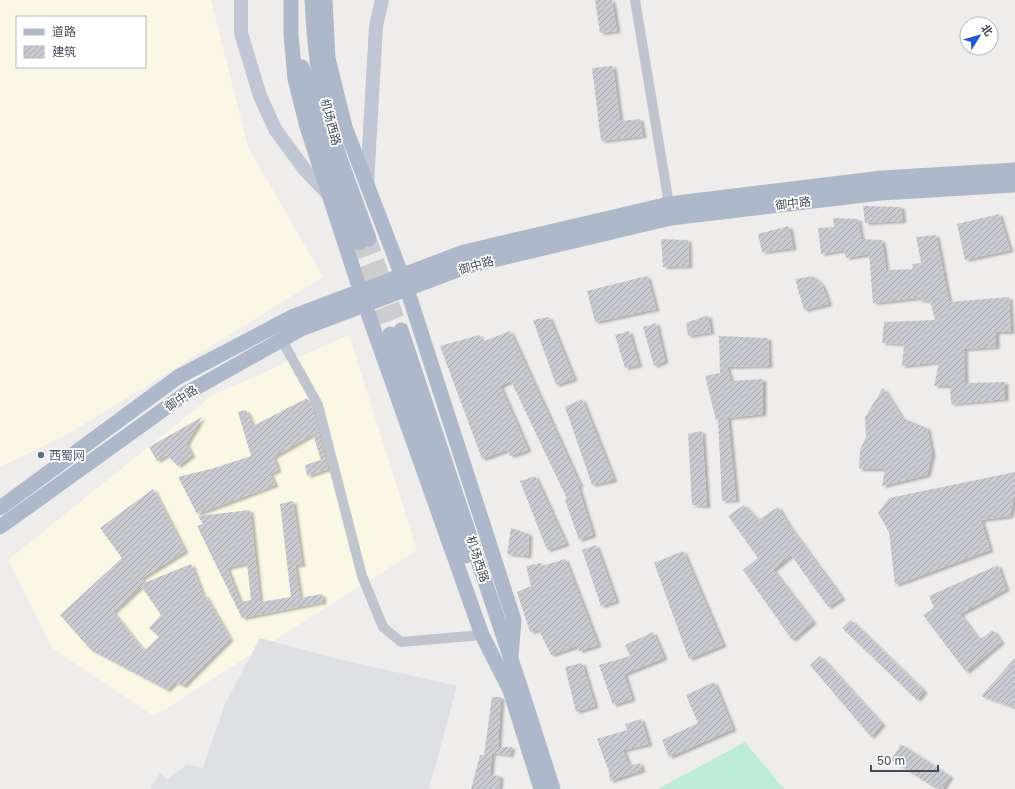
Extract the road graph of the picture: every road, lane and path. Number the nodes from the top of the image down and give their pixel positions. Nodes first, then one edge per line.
1 (241, 0) edge
2 (291, 0) edge
3 (299, 0) edge
4 (312, 0) edge
5 (325, 0) edge
6 (382, 0) edge
7 (635, 0) edge
8 (1015, 170) edge
9 (367, 184) junction
10 (1015, 185) edge
11 (329, 195) junction
12 (670, 211) junction
13 (404, 282) junction
14 (363, 298) junction
15 (278, 333) junction
16 (0, 508) edge
17 (0, 526) edge
18 (482, 635) junction
19 (511, 657) junction
20 (511, 692) junction
21 (541, 789) edge
22 (553, 789) edge

1 - 11 street
2 - 11 main road
3 - 4 main road, 机场西路
5 - 9 main road
6 - 9 street
7 - 12 street
8 - 12 main road, 御中路
9 - 13 main road
10 - 12 main road, 御中路
11 - 14 main road
12 - 13 main road, 御中路
13 - 14 main road, 御中路
13 - 19 main road
14 - 15 main road, 御中路
14 - 18 main road
15 - 16 main road, 御中路
15 - 17 main road, 御中路
15 - 18 street
18 - 20 main road
19 - 20 main road, 机场西路
19 - 22 main road, 机场西路
20 - 21 main road

